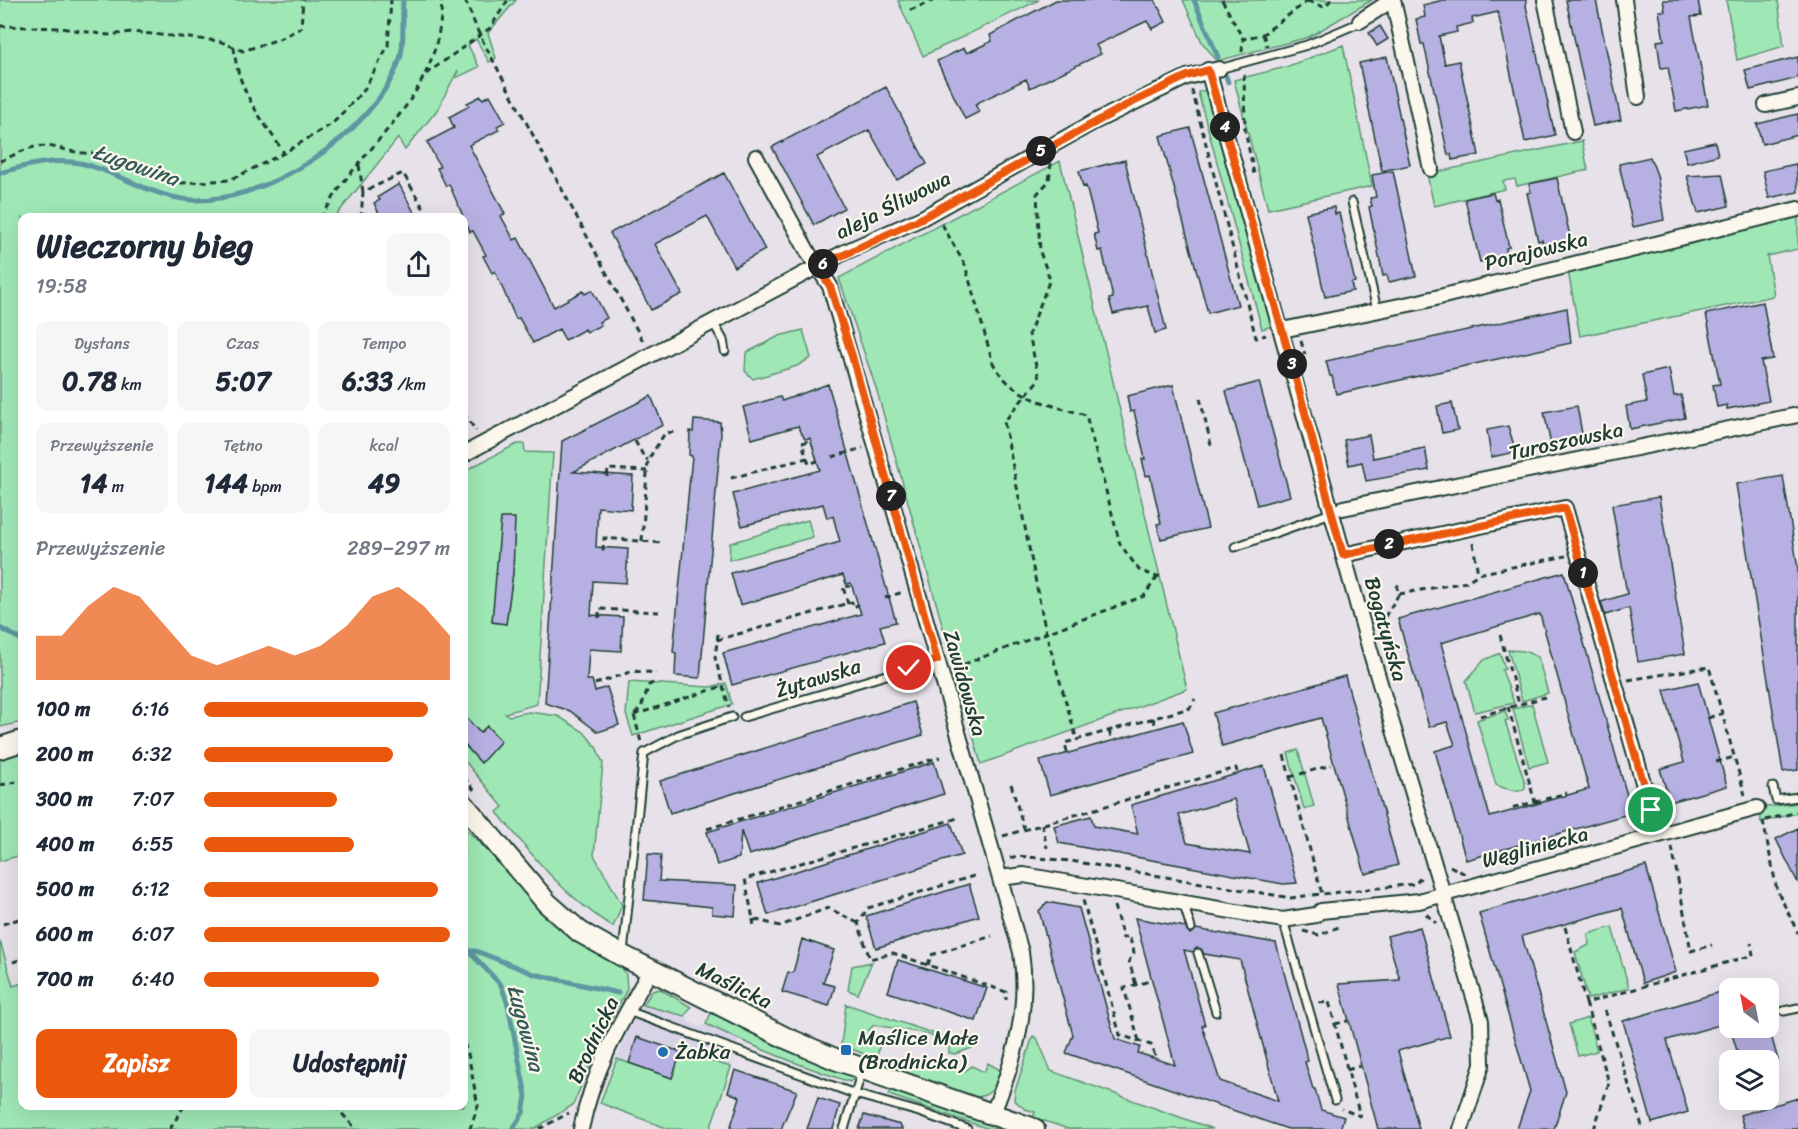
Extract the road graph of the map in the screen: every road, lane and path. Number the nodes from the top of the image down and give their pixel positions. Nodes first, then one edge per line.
1 (303, 0) edge
2 (392, 0) edge
3 (442, 0) edge
4 (465, 0) edge
5 (508, 0) edge
6 (935, 0) edge
7 (1222, 0) edge
8 (1308, 0) edge
9 (1330, 0) edge
10 (1393, 0) edge
11 (1545, 0) edge
12 (1624, 0) edge
13 (910, 10) dead end
14 (1357, 23) joint
15 (0, 26) edge
16 (479, 34) junction
17 (1243, 39) junction
18 (234, 47) junction
19 (1243, 63) junction
20 (1213, 69) junction
21 (426, 74) junction
22 (1191, 88) dead end
23 (1638, 97) dead end
24 (1798, 98) edge
25 (1766, 105) dead end
26 (1573, 132) dead end
27 (284, 153) junction
28 (756, 157) dead end
29 (0, 161) edge
30 (1051, 162) dead end
31 (358, 165) junction
32 (1431, 169) dead end
33 (1256, 183) dead end
34 (363, 192) junction
35 (1352, 202) dead end
36 (1798, 209) edge
37 (324, 213) edge
38 (361, 213) edge
39 (426, 213) edge
40 (940, 220) dead end
41 (818, 267) junction
42 (1377, 310) junction
43 (713, 322) junction
44 (1282, 330) junction
45 (725, 351) dead end
46 (650, 355) junction
47 (1024, 396) junction
48 (1200, 398) dead end
49 (1798, 415) edge
50 (468, 419) edge
51 (675, 432) dead end
52 (478, 435) dead end
53 (635, 441) dead end
54 (809, 441) dead end
55 (867, 447) dead end
56 (1212, 449) dead end
57 (468, 452) edge
58 (832, 457) dead end
59 (807, 458) junction
60 (648, 460) junction
61 (817, 461) dead end
62 (647, 471) junction
63 (608, 477) dead end
64 (731, 478) dead end
65 (1338, 510) junction
66 (1470, 528) junction
67 (642, 541) junction
68 (664, 543) dead end
69 (1235, 547) dead end
70 (603, 551) dead end
71 (1578, 554) junction
72 (1343, 555) junction
73 (1478, 574) junction
74 (1401, 581) dead end
75 (850, 586) dead end
76 (908, 591) dead end
77 (1399, 594) junction
78 (885, 598) dead end
79 (848, 603) junction
80 (858, 605) dead end
81 (660, 612) dead end
82 (599, 618) dead end
83 (1364, 631) junction
84 (1046, 633) junction
85 (718, 634) dead end
86 (1500, 635) dead end
87 (717, 640) junction
88 (939, 666) junction
89 (656, 673) dead end
90 (655, 682) dead end
91 (595, 684) dead end
92 (1615, 684) junction
93 (723, 686) junction
94 (1545, 697) dead end
95 (1195, 699) dead end
96 (1519, 704) junction
97 (729, 707) dead end
98 (1508, 707) junction
99 (1722, 713) junction
100 (634, 715) junction
101 (1480, 716) dead end
102 (732, 717) dead end
103 (744, 717) dead end
104 (1154, 718) junction
105 (1708, 718) dead end
106 (1156, 727) dead end
107 (1109, 731) junction
108 (1077, 740) junction
109 (1112, 740) dead end
110 (18, 742) edge
111 (0, 748) edge
112 (1067, 752) dead end
113 (644, 753) junction
114 (1284, 755) dead end
115 (940, 757) dead end
116 (1734, 757) junction
117 (1716, 762) dead end
118 (1331, 765) dead end
119 (1237, 772) dead end
120 (1290, 777) junction
121 (18, 782) edge
122 (1011, 784) dead end
123 (0, 785) edge
124 (1773, 787) dead end
125 (1567, 793) dead end
126 (1745, 795) dead end
127 (1798, 797) edge
128 (471, 800) edge
129 (1535, 802) junction
130 (1511, 808) dead end
131 (1798, 812) edge
132 (1759, 816) junction
133 (958, 818) dead end
134 (1042, 824) junction
135 (707, 829) dead end
136 (1024, 830) junction
137 (1658, 835) junction
138 (1003, 836) dead end
139 (1671, 842) dead end
140 (1047, 848) dead end
141 (1005, 860) dead end
142 (1449, 866) dead end
143 (1466, 874) dead end
144 (1422, 875) dead end
145 (974, 876) dead end
146 (1000, 878) junction
147 (1322, 894) junction
148 (1443, 895) junction
149 (1090, 896) dead end
150 (1113, 899) dead end
151 (1183, 902) junction
152 (1421, 909) dead end
153 (18, 919) edge
154 (753, 919) junction
155 (1283, 920) junction
156 (858, 922) junction
157 (3, 924) dead end
158 (1565, 927) dead end
159 (1191, 928) dead end
160 (754, 929) dead end
161 (1439, 933) dead end
162 (1798, 933) edge
163 (992, 936) dead end
164 (1751, 944) dead end
165 (1712, 945) dead end
166 (1198, 953) dead end
167 (622, 956) junction
168 (18, 960) edge
169 (13, 962) dead end
170 (928, 965) junction
171 (650, 971) junction
172 (1150, 981) dead end
173 (1136, 985) junction
174 (1014, 1003) dead end
175 (1586, 1003) junction
176 (1307, 1004) junction
177 (1798, 1008) edge
178 (1605, 1010) dead end
179 (628, 1011) junction
180 (1784, 1011) dead end
181 (1216, 1012) dead end
182 (1348, 1021) dead end
183 (1335, 1024) junction
184 (1139, 1041) junction
185 (468, 1054) edge
186 (1155, 1056) dead end
187 (1360, 1066) dead end
188 (863, 1069) junction
189 (1347, 1070) junction
190 (855, 1094) junction
191 (1335, 1104) joint
192 (182, 1110) edge
193 (339, 1110) edge
194 (584, 1112) junction
195 (992, 1115) junction
196 (170, 1129) edge
197 (356, 1129) edge
198 (470, 1129) edge
199 (539, 1129) edge
200 (581, 1129) edge
201 (844, 1129) edge
202 (967, 1129) edge
203 (1034, 1129) edge
204 (1461, 1129) edge
205 (1594, 1129) edge
206 (1643, 1129) edge

1 - 18 path
2 - 27 path
3 - 21 path
4 - 16 path
5 - 16 path
6 - 13 path
7 - 17 path
8 - 9 path
8 - 17 path
10 - 14 street, aleja Śliwowa
10 - 32 street
11 - 26 street
12 - 23 street
14 - 19 lane, aleja Śliwowa
15 - 18 path
16 - 21 path
16 - 46 path
17 - 19 path
18 - 27 path
19 - 20 lane, aleja Śliwowa
19 - 33 path
20 - 41 street, aleja Śliwowa
20 - 44 street, Bogatyńska
21 - 31 path
22 - 44 path
24 - 25 street
27 - 29 path
28 - 41 street, Zawidowska
30 - 47 path
31 - 34 path
31 - 37 path
34 - 38 path
34 - 39 path
35 - 42 lane
36 - 42 street, Porajowska
40 - 47 path
41 - 43 street, aleja Śliwowa
41 - 88 street, Zawidowska
42 - 44 street, Porajowska
43 - 45 lane
43 - 46 street, aleja Śliwowa
44 - 65 street, Bogatyńska
46 - 57 street, aleja Śliwowa
47 - 84 path
47 - 84 path
48 - 56 path
49 - 65 street, Turoszowska
50 - 52 path
51 - 60 path
53 - 60 path
54 - 59 path
55 - 58 path
59 - 61 path
59 - 64 path
60 - 62 path
62 - 63 path
62 - 67 path
65 - 69 lane
65 - 72 street, Bogatyńska
66 - 71 street
66 - 72 street
66 - 73 path
67 - 68 path
67 - 70 path
71 - 73 path
71 - 92 street
72 - 83 street, Bogatyńska
73 - 77 path
74 - 77 path
75 - 79 path
76 - 78 path
77 - 83 path
79 - 80 path
79 - 87 path
81 - 82 path
83 - 148 street, Bogatyńska
84 - 88 path
84 - 108 path
85 - 87 path
86 - 96 path
87 - 93 path
88 - 103 lane, Żytawska
88 - 146 street, Zawidowska
89 - 91 path
90 - 100 path
92 - 99 path
92 - 137 street
93 - 97 path
93 - 100 path
94 - 96 path
95 - 104 path
96 - 98 path
98 - 101 path
98 - 129 path
99 - 105 path
99 - 116 path
100 - 113 path
102 - 113 lane
104 - 106 path
104 - 107 path
107 - 108 path
107 - 109 path
108 - 112 path
110 - 111 street
113 - 167 lane
114 - 120 path
115 - 135 path
116 - 117 path
116 - 126 path
118 - 120 path
119 - 134 path
120 - 147 path
121 - 123 path
122 - 136 path
124 - 127 lane
125 - 129 path
128 - 167 street, Maślicka
129 - 130 path
131 - 132 path
132 - 137 street, Węgliniecka
132 - 162 path
133 - 154 path
134 - 136 path
134 - 140 path
136 - 138 path
137 - 148 street, Węgliniecka
139 - 165 path
141 - 147 path
142 - 143 path
144 - 147 path
145 - 156 path
146 - 151 street, Węgliniecka
146 - 195 street, Zawidowska
148 - 155 street, Węgliniecka
148 - 204 street, Bogatyńska
149 - 184 path
150 - 173 path
151 - 155 street, Węgliniecka
151 - 159 lane
152 - 161 path
153 - 157 path
154 - 156 path
154 - 160 path
155 - 176 lane
156 - 170 path
158 - 175 path
163 - 170 path
164 - 175 path
166 - 181 lane
167 - 171 street, Maślicka
168 - 169 path
170 - 174 path
171 - 179 street, Brodnicka
171 - 188 street, Maślicka
172 - 173 path
173 - 184 path
175 - 205 path
176 - 183 path
176 - 191 lane
177 - 180 lane
178 - 206 path
179 - 190 lane
179 - 194 street, Brodnicka
182 - 183 path
183 - 189 path
184 - 186 path
185 - 198 path
187 - 189 path
188 - 190 lane
188 - 195 street, Maślicka
189 - 191 path
190 - 201 lane
190 - 202 lane
192 - 196 path
193 - 197 path
194 - 199 path
194 - 200 street, Brodnicka
195 - 203 street, Maślicka

